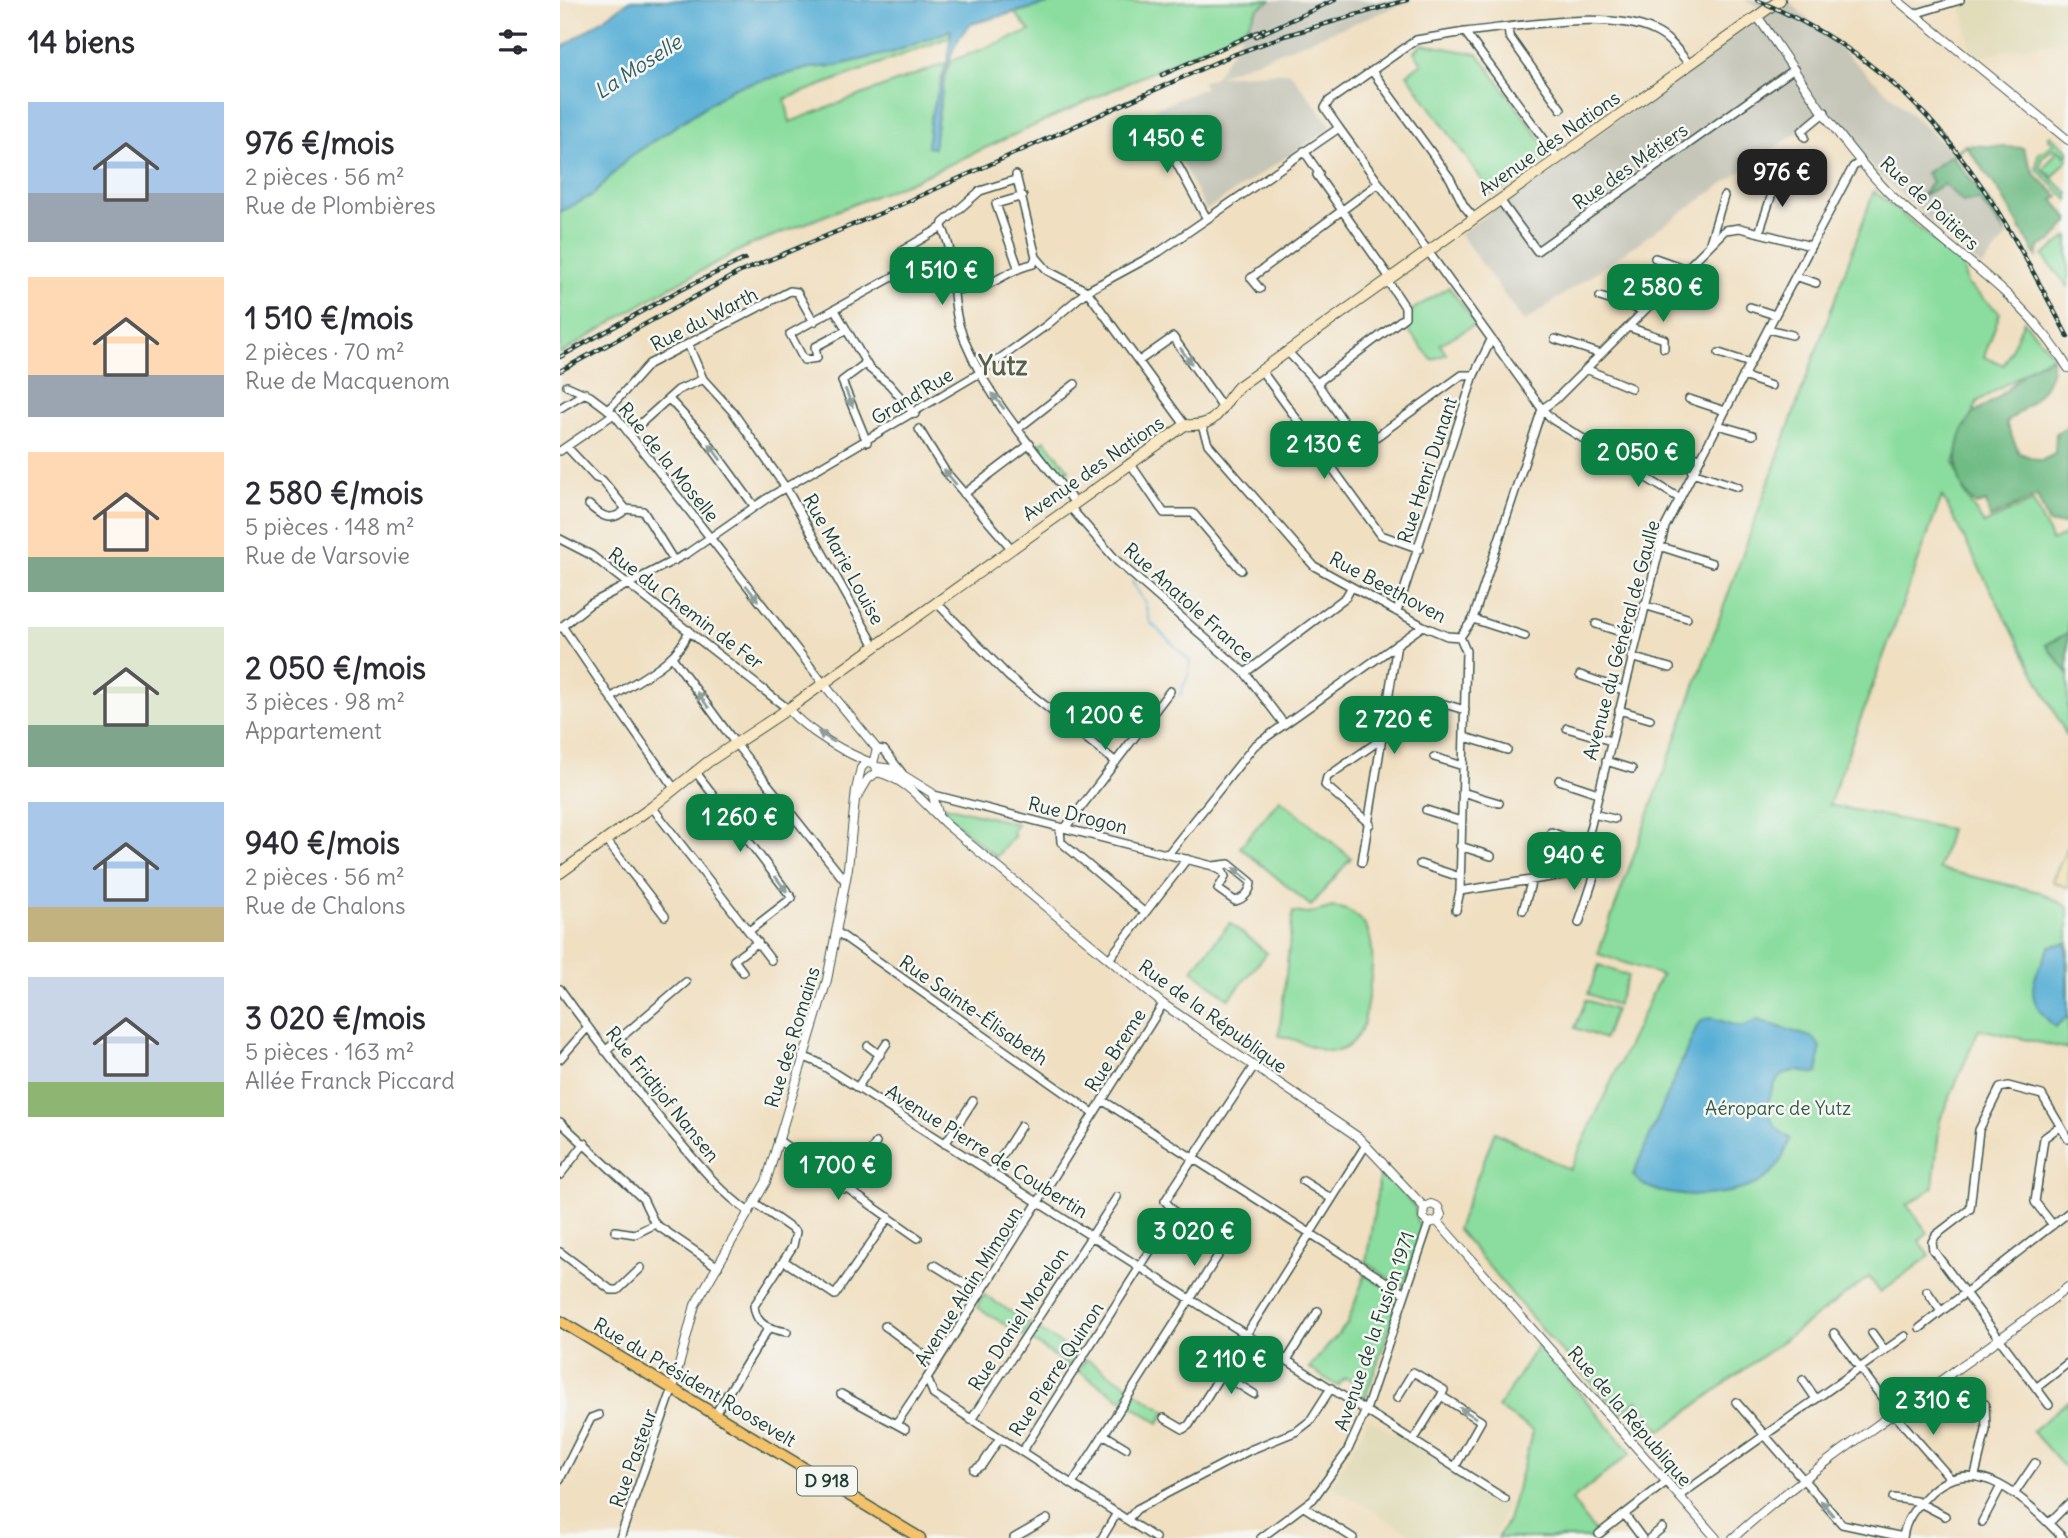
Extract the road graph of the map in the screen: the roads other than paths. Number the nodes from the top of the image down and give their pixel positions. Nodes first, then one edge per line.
1 (1780, 0) edge
2 (1897, 0) edge
3 (1960, 0) edge
4 (1914, 14) junction
5 (1757, 16) junction
6 (1508, 27) junction
7 (1465, 32) junction
8 (1689, 64) junction
9 (1794, 69) junction
10 (1372, 71) junction
11 (1561, 109) dead end
12 (1825, 112) junction
13 (1152, 118) dead end
14 (1339, 128) junction
15 (1805, 137) dead end
16 (2068, 140) edge
17 (1304, 151) junction
18 (1558, 158) junction
19 (1861, 161) junction
20 (1778, 176) dead end
21 (1379, 183) junction
22 (1023, 196) junction
23 (1724, 196) dead end
24 (1500, 200) junction
25 (1342, 211) junction
26 (1474, 218) junction
27 (1207, 219) junction
28 (942, 225) junction
29 (1759, 233) junction
30 (1709, 246) junction
31 (1811, 246) junction
32 (1428, 251) junction
33 (1036, 257) junction
34 (1655, 258) dead end
35 (1018, 267) junction
36 (1686, 269) junction
37 (898, 274) junction
38 (1795, 276) junction
39 (1389, 279) junction
40 (1816, 283) dead end
41 (1671, 285) junction
42 (955, 287) junction
43 (1260, 289) dead end
44 (1087, 291) junction
45 (1600, 297) dead end
46 (1699, 302) dead end
47 (1751, 307) dead end
48 (835, 310) junction
49 (1644, 311) junction
50 (1775, 315) junction
51 (814, 322) junction
52 (1628, 327) junction
53 (1768, 329) junction
54 (846, 330) junction
55 (1791, 335) dead end
56 (1555, 338) dead end
57 (1491, 340) junction
58 (688, 344) junction
59 (1664, 348) dead end
60 (1287, 351) junction
61 (1719, 353) dead end
62 (1601, 354) junction
63 (1139, 361) junction
64 (866, 363) junction
65 (1750, 363) junction
66 (2068, 368) edge
67 (1586, 369) junction
68 (1261, 370) junction
69 (978, 374) junction
70 (1474, 375) junction
71 (1743, 376) junction
72 (703, 379) junction
73 (1317, 383) junction
74 (1075, 384) dead end
75 (567, 386) dead end
76 (1771, 386) dead end
77 (1631, 388) dead end
78 (585, 393) junction
79 (669, 399) junction
80 (1689, 399) dead end
81 (560, 408) edge
82 (1223, 408) junction
83 (1542, 409) junction
84 (1725, 411) junction
85 (611, 412) junction
86 (913, 417) junction
87 (1185, 425) junction
88 (1718, 425) junction
89 (1202, 426) junction
90 (1019, 428) junction
91 (919, 429) dead end
92 (629, 434) junction
93 (1753, 435) dead end
94 (1339, 437) junction
95 (867, 442) junction
96 (1030, 444) junction
97 (1658, 444) dead end
98 (564, 449) edge
99 (1320, 451) junction
100 (1700, 458) junction
101 (1130, 463) junction
102 (1692, 472) junction
103 (1738, 487) dead end
104 (786, 488) junction
105 (964, 494) junction
106 (1679, 498) junction
107 (1072, 504) junction
108 (589, 505) dead end
109 (755, 507) junction
110 (626, 509) junction
111 (560, 539) edge
112 (710, 539) junction
113 (1659, 546) junction
114 (1011, 548) junction
115 (1420, 549) junction
116 (674, 561) junction
117 (1712, 563) dead end
118 (1241, 570) dead end
119 (629, 584) junction
120 (1351, 588) junction
121 (936, 602) junction
122 (1644, 605) junction
123 (1397, 611) junction
124 (1688, 618) dead end
125 (1473, 619) junction
126 (1595, 624) dead end
127 (1423, 626) junction
128 (561, 627) edge
129 (689, 630) junction
130 (1525, 636) dead end
131 (1460, 637) junction
132 (1636, 637) junction
133 (1397, 644) junction
134 (875, 646) junction
135 (672, 657) junction
136 (1631, 657) junction
137 (1670, 668) dead end
138 (1245, 673) junction
139 (1580, 676) dead end
140 (823, 683) junction
141 (1623, 690) junction
142 (1170, 691) dead end
143 (611, 698) junction
144 (1441, 703) dead end
145 (788, 709) junction
146 (1465, 710) junction
147 (1619, 710) junction
148 (1650, 719) dead end
149 (1284, 724) junction
150 (1567, 728) dead end
151 (1465, 737) junction
152 (1383, 738) junction
153 (1611, 741) junction
154 (735, 743) junction
155 (877, 749) junction
156 (1507, 750) dead end
157 (1434, 757) dead end
158 (1606, 761) junction
159 (1116, 762) junction
160 (873, 766) junction
161 (1463, 766) junction
162 (1632, 769) dead end
163 (695, 771) junction
164 (902, 774) junction
165 (864, 775) junction
166 (1559, 780) dead end
167 (674, 788) junction
168 (1462, 792) junction
169 (1598, 793) junction
170 (932, 799) junction
171 (1499, 803) dead end
172 (652, 807) junction
173 (1426, 810) dead end
174 (1593, 814) junction
175 (1614, 819) dead end
176 (1461, 821) junction
177 (1370, 824) junction
178 (1062, 827) junction
179 (1551, 832) dead end
180 (606, 840) junction
181 (1585, 845) junction
182 (1460, 846) junction
183 (1168, 854) junction
184 (1491, 856) dead end
185 (1187, 859) junction
186 (1362, 862) dead end
187 (1420, 864) dead end
188 (1213, 866) junction
189 (1606, 869) dead end
190 (1596, 870) junction
191 (560, 873) edge
192 (1577, 873) junction
193 (1460, 877) junction
194 (1532, 880) junction
195 (845, 881) junction
196 (1460, 891) junction
197 (1456, 910) dead end
198 (1523, 910) dead end
199 (1145, 913) junction
200 (665, 916) dead end
201 (1579, 923) dead end
202 (749, 931) junction
203 (837, 932) junction
204 (758, 942) junction
205 (1109, 959) junction
206 (772, 960) dead end
207 (743, 972) dead end
208 (686, 982) dead end
209 (560, 989) edge
210 (1163, 1004) junction
211 (588, 1027) junction
212 (887, 1043) dead end
213 (869, 1046) dead end
214 (605, 1051) junction
215 (880, 1055) junction
216 (802, 1056) junction
217 (560, 1059) edge
218 (1254, 1066) junction
219 (857, 1088) junction
220 (1102, 1100) junction
221 (973, 1101) dead end
222 (1093, 1114) junction
223 (560, 1122) edge
224 (1021, 1126) dead end
225 (2059, 1127) junction
226 (2068, 1139) edge
227 (778, 1140) junction
228 (585, 1143) junction
229 (876, 1143) dead end
230 (945, 1144) junction
231 (1366, 1145) junction
232 (1193, 1158) junction
233 (991, 1173) junction
234 (560, 1175) edge
235 (1303, 1181) dead end
236 (844, 1189) junction
237 (1116, 1197) dead end
238 (1332, 1199) junction
239 (1038, 1202) junction
240 (755, 1203) junction
241 (1424, 1207) junction
242 (748, 1212) junction
243 (2068, 1213) edge
244 (888, 1217) junction
245 (1433, 1222) junction
246 (655, 1224) junction
247 (2053, 1225) junction
248 (615, 1231) dead end
249 (1310, 1234) junction
250 (1091, 1236) junction
251 (918, 1238) dead end
252 (1221, 1251) dead end
253 (560, 1252) edge
254 (784, 1261) junction
255 (934, 1265) dead end
256 (718, 1267) junction
257 (1140, 1267) junction
258 (641, 1268) dead end
259 (2068, 1287) edge
260 (1927, 1291) dead end
261 (979, 1293) junction
262 (1965, 1293) junction
263 (1405, 1294) junction
264 (1191, 1299) junction
265 (1940, 1310) junction
266 (1318, 1311) dead end
267 (560, 1321) edge
268 (885, 1326) dead end
269 (1920, 1328) dead end
270 (768, 1329) junction
271 (787, 1332) dead end
272 (1834, 1333) dead end
273 (1872, 1333) dead end
274 (1247, 1335) junction
275 (1905, 1336) dead end
276 (2001, 1341) junction
277 (1884, 1350) junction
278 (1287, 1360) junction
279 (2068, 1363) edge
280 (936, 1364) junction
281 (1860, 1367) junction
282 (1222, 1374) junction
283 (928, 1378) junction
284 (1803, 1380) dead end
285 (673, 1388) junction
286 (1331, 1388) junction
287 (2036, 1388) junction
288 (841, 1394) dead end
289 (1254, 1394) dead end
290 (1441, 1396) junction
291 (1397, 1398) dead end
292 (1816, 1399) junction
293 (1736, 1402) dead end
294 (1985, 1404) dead end
295 (2049, 1405) dead end
296 (1366, 1410) junction
297 (715, 1414) junction
298 (599, 1415) dead end
299 (1894, 1415) junction
300 (1164, 1418) dead end
301 (971, 1420) junction
302 (896, 1424) junction
303 (905, 1429) dead end
304 (1103, 1434) junction
305 (1765, 1435) junction
306 (1000, 1438) junction
307 (1413, 1440) junction
308 (1126, 1448) dead end
309 (1022, 1452) junction
310 (2035, 1463) dead end
311 (1455, 1467) junction
312 (974, 1471) dead end
313 (561, 1474) edge
314 (1975, 1475) junction
315 (1951, 1479) junction
316 (1803, 1480) junction
317 (1666, 1482) junction
318 (1072, 1484) junction
319 (2001, 1486) junction
320 (2014, 1494) junction
321 (1679, 1496) junction
322 (1893, 1498) dead end
323 (1505, 1499) dead end
324 (1920, 1503) junction
325 (2068, 1504) edge
326 (1304, 1507) junction
327 (1117, 1514) junction
328 (1625, 1515) junction
329 (1945, 1516) dead end
330 (1047, 1519) dead end
331 (1127, 1520) junction
332 (1982, 1522) dead end
333 (2049, 1523) junction
334 (1662, 1528) dead end
335 (1599, 1534) dead end
336 (620, 1538) edge
337 (920, 1538) edge
338 (1014, 1538) edge
339 (1102, 1538) edge
340 (1155, 1538) edge
341 (1261, 1538) edge
342 (1353, 1538) edge
343 (1642, 1538) edge
344 (1650, 1538) edge
345 (1716, 1538) edge
346 (1733, 1538) edge
347 (1903, 1538) edge
348 (2063, 1538) edge

1 - 5 main road, Avenue des Nations
2 - 4 street
3 - 4 street
4 - 16 street
5 - 8 main road, Avenue des Nations
5 - 9 street, Rue de Poitiers
6 - 7 street
6 - 8 street
6 - 11 street
7 - 10 street
7 - 18 street
8 - 18 main road, Avenue des Nations
9 - 12 street, Rue de Poitiers
9 - 24 street, Rue des Métiers
10 - 14 street
10 - 26 street
12 - 15 street
12 - 19 street, Rue de Poitiers
13 - 27 street
14 - 17 street, Grand'Rue
14 - 21 street
17 - 25 street
17 - 27 street, Grand'Rue
18 - 24 main road, Avenue des Nations
19 - 31 street, Avenue du Général de Gaulle
19 - 66 street, Rue de Poitiers
20 - 29 street
21 - 25 street
21 - 32 street
22 - 28 street
22 - 33 street
22 - 35 street
23 - 30 street
24 - 26 main road, Avenue des Nations
25 - 39 street
25 - 43 street
26 - 32 main road, Avenue des Nations
27 - 44 street, Grand'Rue
28 - 37 street
28 - 42 street, Rue Anatole France
29 - 30 street
29 - 31 street
30 - 36 street
31 - 38 street, Avenue du Général de Gaulle
32 - 39 main road, Avenue des Nations
32 - 57 street
33 - 35 street
33 - 44 street
34 - 36 street
35 - 42 street
36 - 41 street
37 - 42 street
37 - 48 street
38 - 40 street
38 - 50 street, Avenue du Général de Gaulle
39 - 60 main road, Avenue des Nations
39 - 73 street
41 - 46 street
41 - 49 street
42 - 69 street, Rue Anatole France
44 - 63 street
44 - 69 street, Grand'Rue
45 - 49 street
47 - 50 street
48 - 51 street
48 - 54 street
49 - 52 street
50 - 53 street, Avenue du Général de Gaulle
51 - 54 street
51 - 58 street, Rue du Warth
52 - 59 street
52 - 62 street
53 - 55 street
53 - 65 street, Avenue du Général de Gaulle
54 - 64 street
56 - 62 street
57 - 70 street, Rue Henri Dunant
57 - 83 street
58 - 72 street, Rue Marie Louise
58 - 85 street, Rue du Warth
60 - 68 main road, Avenue des Nations
60 - 73 street
61 - 65 street
62 - 67 street
63 -> 82 street
63 - 87 street
64 - 86 street
64 -> 95 street
65 - 71 street, Avenue du Général de Gaulle
67 - 77 street
67 - 83 street
68 - 82 main road, Avenue des Nations
68 - 99 street
69 - 86 street, Grand'Rue
90 -> 69 street, Rue Anatole France
70 - 94 street
70 - 115 street, Rue Henri Dunant
71 - 76 street
71 - 84 street, Avenue du Général de Gaulle
72 - 79 street
72 - 104 street, Rue Marie Louise
73 - 94 street
74 - 90 street
75 - 78 street, Rue de la Moselle
78 - 81 street
78 - 85 street, Rue de la Moselle
79 - 92 street
109 -> 79 street
80 - 84 street
82 - 89 main road, Avenue des Nations
83 - 106 street
83 - 125 street
84 - 88 street, Avenue du Général de Gaulle
85 - 92 street, Rue de la Moselle
85 - 98 street, Rue du Warth
86 - 95 street, Grand'Rue
87 - 89 main road, Avenue des Nations
87 - 101 main road, Avenue des Nations
88 - 93 street
88 - 100 street, Avenue du Général de Gaulle
89 - 120 street, Rue Beethoven
90 - 96 street, Rue Anatole France
105 -> 91 street
92 - 112 street, Rue de la Moselle
94 - 99 street
95 - 104 street, Grand'Rue
96 - 105 street
96 - 107 street, Rue Anatole France
97 - 100 street
98 - 110 street
99 - 115 street
100 - 102 street, Avenue du Général de Gaulle
101 - 107 main road, Avenue des Nations
101 - 118 street
102 - 103 street
102 - 106 street, Avenue du Général de Gaulle
104 - 109 street, Grand'Rue
104 - 134 street, Rue Marie Louise
105 - 114 street
106 - 113 street, Avenue du Général de Gaulle
107 - 114 main road, Avenue des Nations
107 - 138 street, Rue Anatole France
108 - 110 street
109 - 112 street, Grand'Rue
110 - 116 street
111 - 119 street, Rue du Chemin de Fer
112 - 116 street, Grand'Rue
112 -> 140 street, Rue de la Moselle
113 - 117 street
113 - 122 street, Avenue du Général de Gaulle
114 - 121 main road, Avenue des Nations
115 - 123 street, Rue Henri Dunant
116 - 119 street, Grand'Rue
119 - 128 street, Grand'Rue
119 - 129 street, Rue du Chemin de Fer
120 - 123 street, Rue Beethoven
120 - 138 street
121 - 134 main road, Avenue des Nations
121 - 159 street
122 - 124 street
122 - 132 street, Avenue du Général de Gaulle
123 - 127 street, Rue Beethoven
125 - 130 street
125 - 131 street
126 - 132 street
127 - 131 street, Rue Beethoven
127 - 133 street
128 - 143 street
129 - 135 street
129 - 145 street, Rue du Chemin de Fer
131 - 146 street
132 - 136 street, Avenue du Général de Gaulle
133 - 149 street
133 - 152 street
134 - 140 main road, Avenue des Nations
135 - 143 street
154 -> 135 street
136 - 137 street
136 - 141 street, Avenue du Général de Gaulle
138 - 149 street, Rue Anatole France
139 - 141 street
140 - 145 main road, Avenue des Nations
140 - 155 street, Rue de la République
141 - 147 street, Avenue du Général de Gaulle
142 - 159 street
143 - 167 street
144 - 146 street
145 - 154 main road, Avenue des Nations
160 -> 145 street
146 - 151 street
147 - 148 street
147 - 153 street, Avenue du Général de Gaulle
149 - 183 street
150 - 153 street
151 - 156 street
151 - 161 street
152 - 177 street
152 - 177 street
153 - 158 street, Avenue du Général de Gaulle
154 - 163 main road, Avenue des Nations
154 - 195 street
155 - 160 street
155 - 164 street, Rue de la République
157 - 161 street
158 - 162 street
158 - 169 street, Avenue du Général de Gaulle
159 - 178 street
160 - 164 street, Rue de la République
160 - 165 street, Rue des Romains
160 - 165 street
160 - 170 street, Rue de la République
161 - 168 street
163 - 167 main road, Avenue des Nations
163 -> 202 street
164 - 170 street, Rue de la République
165 - 195 street, Rue des Romains
166 - 169 street
167 - 172 main road, Avenue des Nations
168 - 171 street
168 - 176 street
169 - 174 street, Avenue du Général de Gaulle
170 - 178 street, Rue Drogon
170 - 205 street, Rue de la République
172 - 180 main road, Avenue des Nations
172 - 202 street
173 - 176 street
174 - 175 street
174 - 181 street, Avenue du Général de Gaulle
176 - 182 street
177 - 186 street
178 - 183 street, Rue Drogon
178 - 199 street
179 - 181 street
180 - 191 main road, Avenue des Nations
180 - 200 street
181 - 192 street, Avenue du Général de Gaulle
182 - 184 street
182 - 193 street
183 - 185 street, Rue Drogon
185 - 188 street, Rue Drogon
185 - 199 street
187 - 193 street
188 -> 188 street, Rue Drogon
189 - 190 street
190 - 192 street
190 - 201 street
192 - 194 street
193 - 196 street
194 - 196 street
194 - 198 street
195 - 203 street, Rue des Romains
196 - 197 street
199 - 205 street
202 - 204 street
203 - 216 street, Rue des Romains
203 - 222 street, Rue Sainte-Élisabeth
204 - 206 street
204 - 207 street
205 - 210 street, Rue de la République
208 - 214 street
209 - 211 street, Rue Fridtjof Nansen
210 - 218 street, Rue de la République
210 - 220 street, Rue Breme
211 - 214 street, Rue Fridtjof Nansen
211 - 217 street
212 - 215 street
213 - 215 street
214 - 242 street, Rue Fridtjof Nansen
215 - 219 street
216 - 219 street, Avenue Pierre de Coubertin
216 - 227 street, Rue des Romains
218 - 231 street, Rue de la République
218 - 232 street
219 - 230 street, Avenue Pierre de Coubertin
220 - 222 street, Rue Breme
220 - 232 street
221 - 230 street
222 - 239 street, Avenue Alain Mimoun
223 - 228 street
224 - 233 street
225 - 226 street
225 - 247 street
225 - 262 street
227 - 236 street
227 - 240 street, Rue des Romains
228 - 234 street
228 - 246 street
229 - 236 street
230 - 233 street, Avenue Pierre de Coubertin
231 - 238 street
231 - 241 street, Rue de la République
232 - 249 street
232 - 257 street, Rue Pierre Quinon
233 - 239 street, Avenue Pierre de Coubertin
235 - 238 street
236 - 244 street
237 - 250 street, Rue Daniel Morelon
238 - 249 street
239 - 250 street, Avenue Pierre de Coubertin
239 - 261 street, Avenue Alain Mimoun
240 - 242 street, Rue des Romains
240 - 254 street
241 - 245 street
241 - 245 street
242 - 256 street, Rue des Romains
243 - 247 street
244 - 251 street
244 - 254 street
245 - 263 street, Avenue de la Fusion 1971
245 - 317 street, Rue de la République
246 - 248 street
246 - 256 street
247 - 262 street
249 - 263 street
249 - 274 street
250 - 257 street, Avenue Pierre de Coubertin
250 - 301 street, Rue Daniel Morelon
252 - 264 street
253 - 258 street
254 - 270 street
255 - 261 street
256 - 285 street, Rue des Romains
257 - 264 street, Avenue Pierre de Coubertin
257 - 309 street, Rue Pierre Quinon
259 - 276 street
260 - 265 street
261 - 280 street, Avenue Alain Mimoun
262 - 265 street
262 - 276 street
263 - 296 street, Avenue de la Fusion 1971
264 - 274 street, Avenue Pierre de Coubertin
264 - 304 street
265 - 269 street
266 - 278 street
267 - 285 main road, Rue du Président Roosevelt / D 918
268 - 280 street
270 - 271 street
270 - 297 street
272 - 281 street
273 - 277 street
274 - 278 street, Avenue Pierre de Coubertin
274 - 282 street
275 - 277 street
276 - 287 street
276 - 299 street
277 - 281 street
278 - 286 street, Avenue Pierre de Coubertin
279 - 287 street
280 - 283 street, Avenue Alain Mimoun
281 - 292 street
281 - 299 street
282 - 289 street
282 - 300 street
283 - 301 street, Avenue Alain Mimoun
283 - 302 street
284 - 292 street
285 - 297 main road, Rue du Président Roosevelt / D 918
285 - 336 street, Rue Pasteur
286 - 296 street, Avenue Pierre de Coubertin
286 - 331 street
287 - 295 street
288 - 302 street
290 - 291 street
290 - 307 street
311 -> 290 street
292 - 305 street
293 - 305 street
294 - 314 street
296 - 307 street, Avenue Pierre de Coubertin
296 - 326 street, Avenue de la Fusion 1971
297 - 337 main road, Rue du Président Roosevelt / D 918
298 - 313 street
299 - 315 street
299 - 316 street
301 - 306 street, Avenue Alain Mimoun
302 - 303 street
304 - 308 street
304 - 318 street
305 - 316 street
305 - 321 street
306 - 309 street, Avenue Alain Mimoun
306 - 312 street
307 - 311 street, Avenue Pierre de Coubertin
309 - 318 street, Avenue Alain Mimoun
310 - 320 street
311 - 323 street, Avenue Pierre de Coubertin
314 - 315 street
314 - 319 street
315 - 324 street
316 - 346 street
347 -> 316 street
317 - 321 street, Rue de la République
317 - 328 street
318 - 327 street, Avenue Alain Mimoun
319 - 320 street
319 - 332 street
320 - 333 street
321 - 345 street, Rue de la République
322 - 324 street
324 - 329 street
324 - 347 street
325 - 333 street
326 - 341 street, Avenue de la Fusion 1971
326 - 342 street
327 - 331 street, Avenue Alain Mimoun
327 - 339 street
328 - 335 street
328 - 343 street
330 - 338 street
331 - 340 street, Avenue Alain Mimoun
333 - 348 street
334 - 344 street

